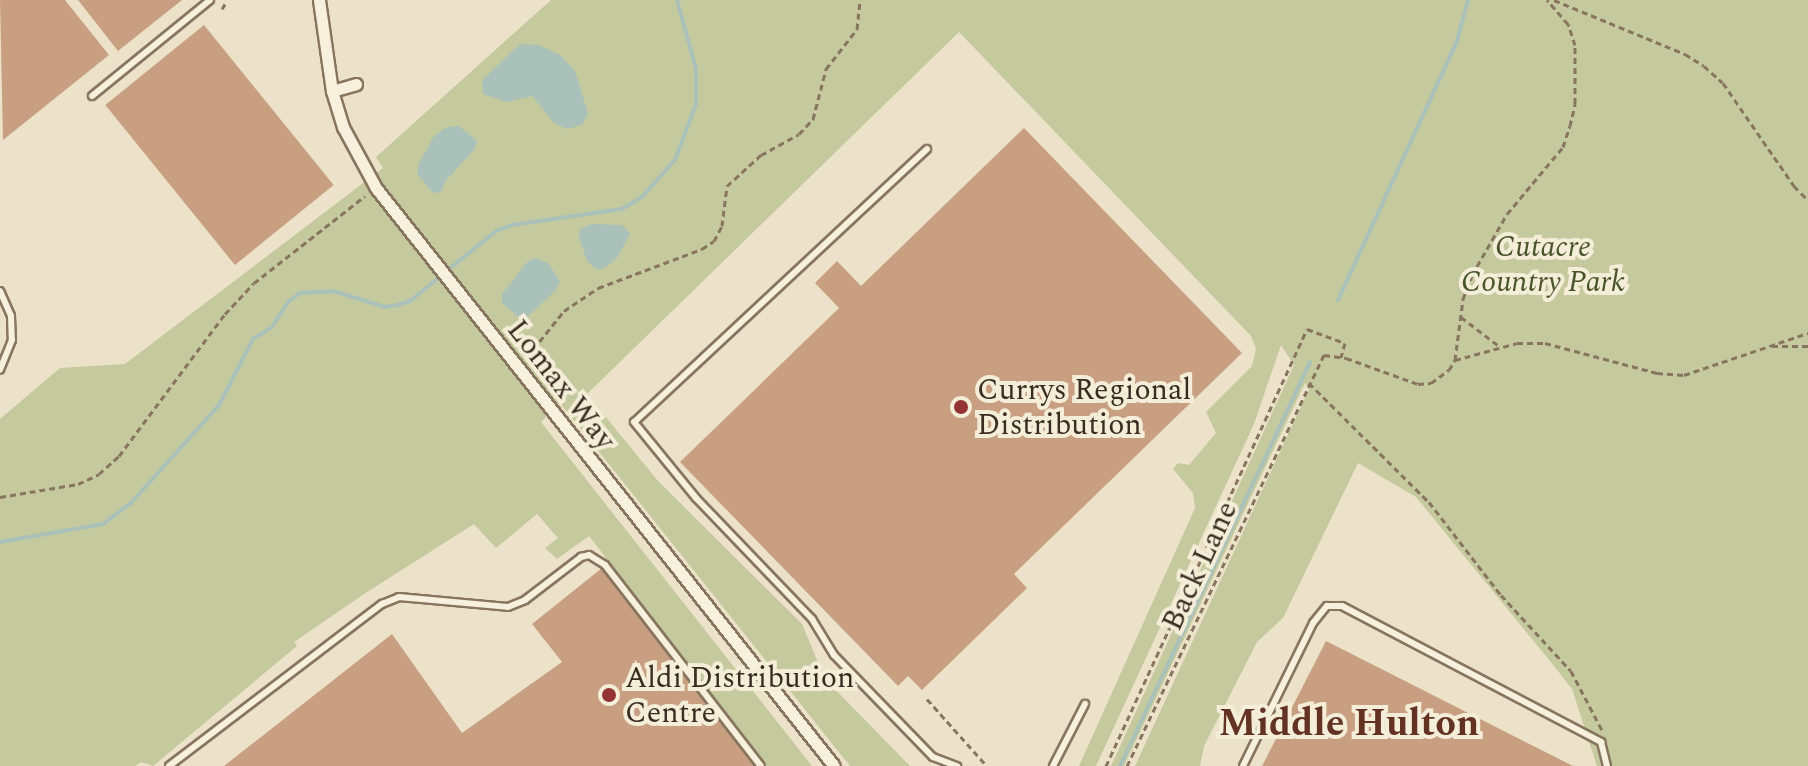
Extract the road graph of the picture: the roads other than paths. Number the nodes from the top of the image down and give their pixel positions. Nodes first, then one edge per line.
1 (210, 0) edge
2 (319, 0) edge
3 (356, 84) dead end
4 (332, 91) junction
5 (92, 96) dead end
6 (927, 149) dead end
7 (0, 291) edge
8 (0, 370) edge
9 (1085, 704) dead end
10 (169, 766) edge
11 (761, 766) edge
12 (834, 766) edge
13 (957, 766) edge
14 (1053, 766) edge
15 (1243, 766) edge
16 (1607, 766) edge

1 - 5 lane
2 - 4 street, Lomax Way
3 - 4 street
4 - 12 street, Lomax Way
6 - 13 lane
7 - 8 lane
9 - 14 lane
10 - 11 lane
15 - 16 lane

